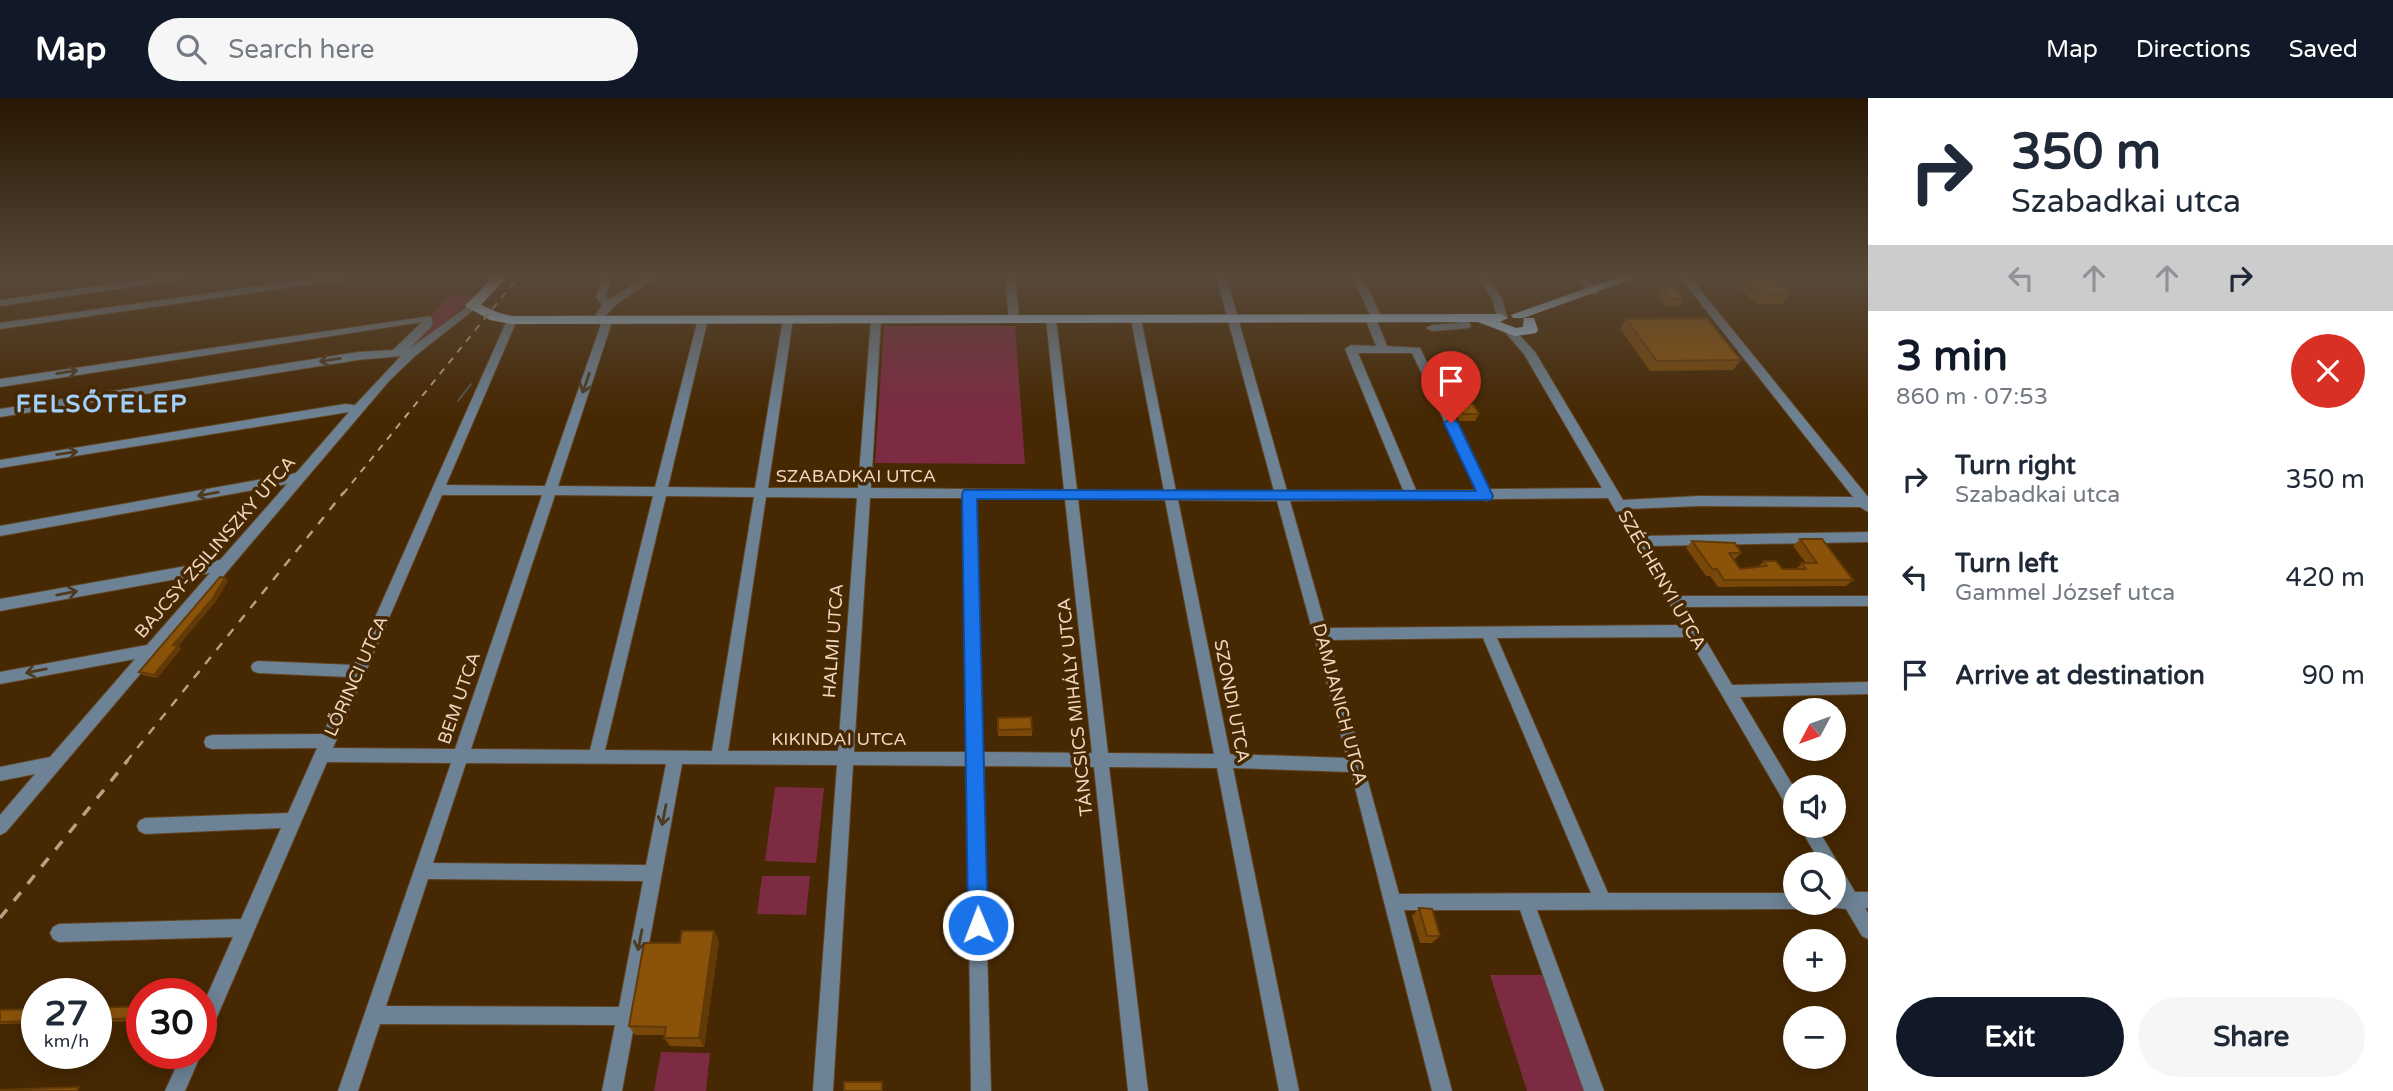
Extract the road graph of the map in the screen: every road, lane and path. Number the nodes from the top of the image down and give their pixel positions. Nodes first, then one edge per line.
1 (26, 322) edge
2 (390, 322) edge
3 (427, 322) edge
4 (451, 322) edge
5 (511, 322) edge
6 (602, 322) edge
7 (702, 322) edge
8 (787, 322) edge
9 (876, 322) edge
10 (1051, 322) edge
11 (1137, 322) edge
12 (1233, 322) edge
13 (1374, 322) edge
14 (1465, 322) edge
15 (1513, 322) edge
16 (1721, 322) edge
17 (0, 326) edge
18 (1432, 328) dead end
19 (1383, 350) junction
20 (398, 351) junction
21 (411, 353) junction
22 (0, 383) edge
23 (358, 409) junction
24 (0, 413) edge
25 (0, 464) edge
26 (300, 477) junction
27 (437, 491) junction
28 (550, 491) junction
29 (661, 492) junction
30 (761, 492) junction
31 (863, 493) junction
32 (969, 494) junction
33 (1071, 495) junction
34 (1172, 495) junction
35 (1282, 496) junction
36 (1412, 496) junction
37 (1486, 496) junction
38 (1615, 499) junction
39 (1866, 503) edge
40 (0, 531) edge
41 (1868, 537) edge
42 (1640, 541) junction
43 (224, 565) junction
44 (1868, 601) edge
45 (1674, 602) junction
46 (0, 605) edge
47 (1691, 631) junction
48 (1487, 632) junction
49 (1321, 634) junction
50 (152, 650) junction
51 (258, 667) dead end
52 (358, 671) junction
53 (0, 678) edge
54 (1868, 688) edge
55 (1727, 691) junction
56 (212, 742) dead end
57 (325, 748) junction
58 (460, 755) junction
59 (596, 756) junction
60 (675, 757) junction
61 (719, 757) junction
62 (844, 758) junction
63 (975, 759) junction
64 (1100, 760) junction
65 (1224, 761) junction
66 (55, 763) junction
67 (1357, 765) junction
68 (0, 774) edge
69 (1783, 785) edge
70 (293, 820) junction
71 (145, 826) dead end
72 (0, 827) edge
73 (423, 871) junction
74 (653, 873) junction
75 (1604, 901) junction
76 (1783, 901) edge
77 (1851, 901) edge
78 (1392, 902) junction
79 (1525, 903) junction
80 (246, 928) junction
81 (1868, 930) edge
82 (59, 933) dead end
83 (217, 994) edge
84 (374, 1015) junction
85 (626, 1016) junction
86 (185, 1069) edge
87 (175, 1091) edge
88 (348, 1091) edge
89 (612, 1091) edge
90 (823, 1091) edge
91 (981, 1091) edge
92 (1138, 1091) edge
93 (1289, 1091) edge
94 (1442, 1091) edge
95 (1594, 1091) edge

1 - 17 street
22 -> 2 street
3 -> 20 street
4 - 21 street, BAJCSY-ZSILINSZKY UTCA
5 - 27 street, LŐRINCI UTCA
6 -> 28 street, BEM UTCA
7 - 29 street
8 - 30 street
9 - 31 street, HALMI UTCA
10 - 33 street, TÁNCSICS MIHÁLY UTCA
11 - 34 street, SZONDI UTCA
12 - 35 street, DAMJANICH UTCA
13 - 19 street
14 - 18 street
15 - 38 street, SZÉCHENYI UTCA
16 - 39 street
19 - 36 street
19 - 37 street
20 - 21 street
20 -> 24 street
21 - 23 street, BAJCSY-ZSILINSZKY UTCA
25 -> 23 street
23 - 26 street, BAJCSY-ZSILINSZKY UTCA
26 -> 40 street
26 - 43 street, BAJCSY-ZSILINSZKY UTCA
27 - 28 street, SZABADKAI UTCA
27 - 52 street, LŐRINCI UTCA
28 - 29 street, SZABADKAI UTCA
28 - 58 street, BEM UTCA
29 - 30 street, SZABADKAI UTCA
29 - 59 street
30 - 31 street, SZABADKAI UTCA
30 - 61 street
31 - 32 street, SZABADKAI UTCA
31 - 62 street, HALMI UTCA
32 - 33 street, SZABADKAI UTCA
32 - 63 street
33 - 34 street, SZABADKAI UTCA
33 - 64 street, TÁNCSICS MIHÁLY UTCA
34 - 35 street, SZABADKAI UTCA
34 - 65 street, SZONDI UTCA
35 - 36 street, SZABADKAI UTCA
35 - 49 street, DAMJANICH UTCA
36 - 37 street, SZABADKAI UTCA
37 - 38 street, SZABADKAI UTCA
38 - 39 street, SZABADKAI UTCA
38 - 42 street, SZÉCHENYI UTCA
41 - 42 street
42 - 45 street, SZÉCHENYI UTCA
46 -> 43 street
43 - 50 street, BAJCSY-ZSILINSZKY UTCA
44 - 45 street
45 - 47 street, SZÉCHENYI UTCA
47 - 48 street
47 - 55 street, SZÉCHENYI UTCA
48 - 49 street
48 - 75 street
49 - 67 street, DAMJANICH UTCA
50 -> 53 street
50 - 66 street, BAJCSY-ZSILINSZKY UTCA
51 - 52 street
52 - 57 street, LŐRINCI UTCA
54 - 55 street
55 - 69 street, SZÉCHENYI UTCA
56 - 57 street, KIKINDAI UTCA
57 - 58 street, KIKINDAI UTCA
57 - 70 street, LŐRINCI UTCA
58 - 59 street, KIKINDAI UTCA
58 - 73 street, BEM UTCA
59 - 60 street, KIKINDAI UTCA
60 - 61 street, KIKINDAI UTCA
60 -> 74 street
61 - 62 street, KIKINDAI UTCA
62 - 63 street, KIKINDAI UTCA
62 - 90 street, HALMI UTCA
63 - 64 street, KIKINDAI UTCA
63 - 91 street
64 - 65 street, KIKINDAI UTCA
64 - 92 street, TÁNCSICS MIHÁLY UTCA
65 - 67 street, KIKINDAI UTCA
65 - 93 street, SZONDI UTCA
66 - 68 street
66 - 72 street, BAJCSY-ZSILINSZKY UTCA
67 - 78 street, DAMJANICH UTCA
70 - 71 street
70 - 80 street, LŐRINCI UTCA
73 - 74 street
73 - 84 street, BEM UTCA
74 -> 85 street
75 - 76 street
75 - 79 street
77 - 81 street
78 - 79 street
78 - 94 street, DAMJANICH UTCA
79 - 95 street
80 - 82 street
80 - 83 street, LŐRINCI UTCA
84 - 85 street
84 - 88 street, BEM UTCA
85 - 89 street
86 - 87 street

